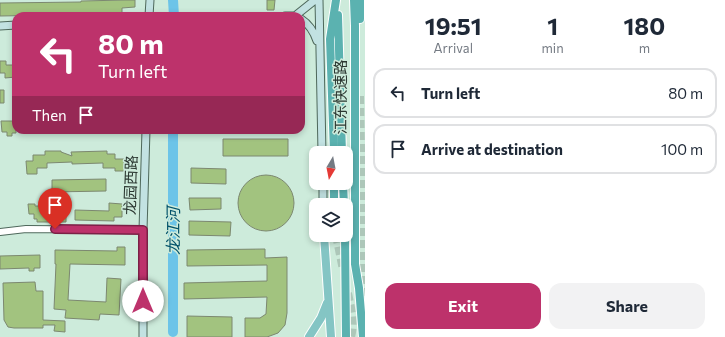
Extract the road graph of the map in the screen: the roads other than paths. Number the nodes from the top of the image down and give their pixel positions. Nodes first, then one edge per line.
1 (150, 0) edge
2 (315, 0) edge
3 (319, 0) edge
4 (337, 0) edge
5 (354, 0) edge
6 (360, 0) edge
7 (149, 12) edge
8 (300, 12) edge
9 (305, 21) edge
10 (12, 25) edge
11 (0, 26) edge
12 (320, 50) junction
13 (360, 96) tunnel mouth
14 (146, 134) edge
15 (322, 146) edge
16 (334, 146) edge
17 (342, 146) edge
18 (143, 230) junction
19 (0, 232) edge
20 (325, 242) edge
21 (344, 242) edge
22 (345, 288) junction
23 (359, 288) junction
24 (329, 298) junction
25 (365, 315) edge
26 (363, 328) junction
27 (143, 337) edge
28 (309, 337) edge
29 (331, 337) edge
30 (346, 337) edge
31 (363, 337) edge

1 - 7 main road
2 - 8 main road
3 - 12 main road
4 - 16 highway
4 - 17 highway, 江东快速路
5 - 23 highway, 江东快速路
6 - 13 highway
9 - 12 main road
10 - 11 main road
12 - 15 main road
14 - 18 main road, 龙园西路
18 - 19 street
18 - 27 main road, 龙园西路
20 - 24 main road
21 - 22 highway
22 - 23 highway
22 - 30 highway
23 - 26 highway, 江东快速路
24 - 28 main road
24 - 29 main road
25 - 26 main road
26 - 31 highway, 江东快速路

